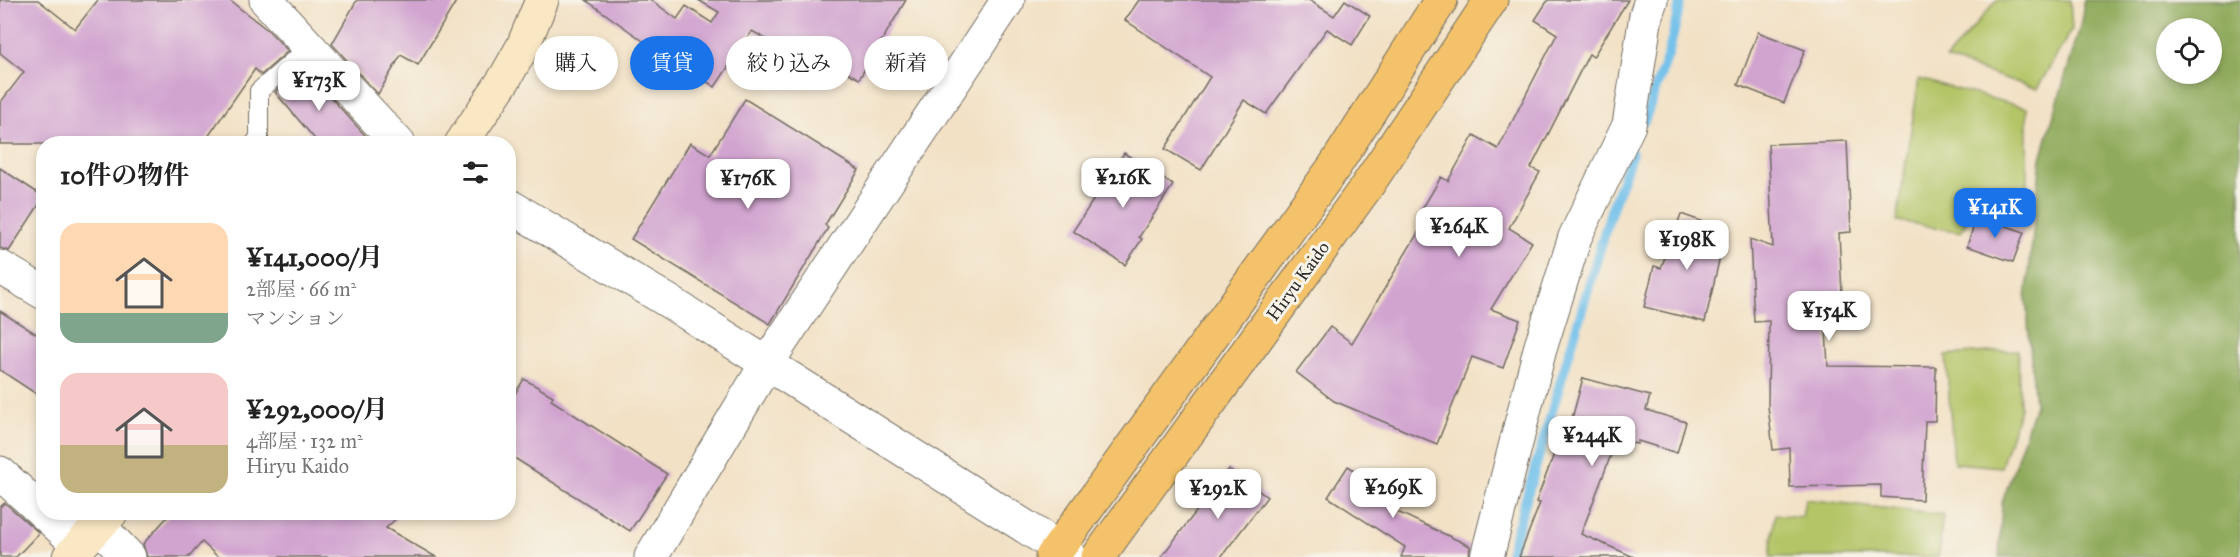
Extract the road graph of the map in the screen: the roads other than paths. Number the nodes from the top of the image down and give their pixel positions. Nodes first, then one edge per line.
1 (266, 0) edge
2 (542, 0) edge
3 (1008, 0) edge
4 (1441, 0) edge
5 (1491, 0) edge
6 (1652, 0) edge
7 (309, 47) junction
8 (259, 136) edge
9 (392, 136) edge
10 (466, 136) edge
11 (516, 210) edge
12 (0, 267) edge
13 (36, 288) edge
14 (766, 363) junction
15 (0, 473) edge
16 (36, 506) edge
17 (58, 520) edge
18 (90, 536) edge
19 (1060, 554) edge
20 (129, 557) edge
21 (651, 557) edge
22 (1098, 557) edge
23 (1487, 557) edge

1 - 7 street
2 - 10 street
3 - 14 street
4 - 19 highway, Hiryu Kaido
5 - 22 highway, Hiryu Kaido
6 - 23 street
7 - 8 lane
7 - 9 street
11 - 14 street
12 - 13 street
14 - 19 street
14 - 21 street
15 - 16 street
17 - 18 street
18 - 20 street

